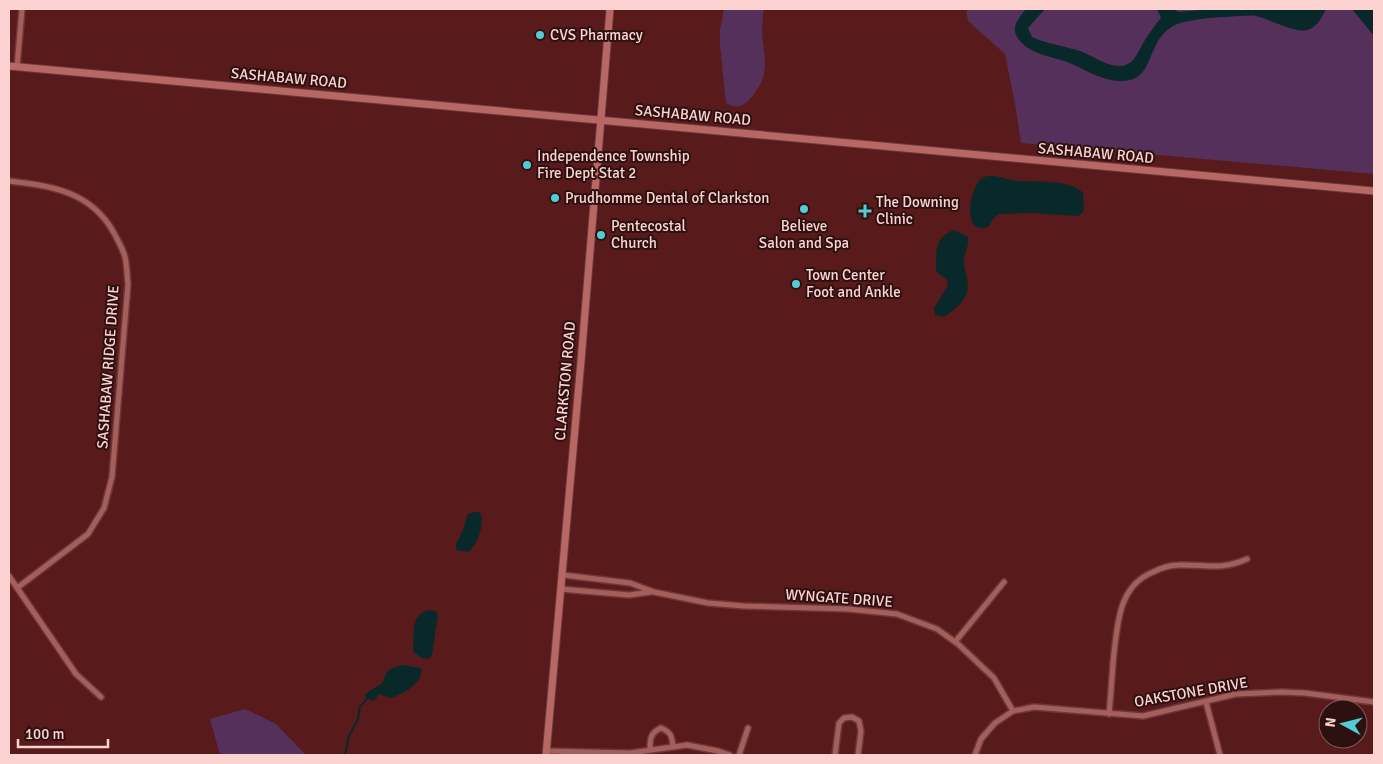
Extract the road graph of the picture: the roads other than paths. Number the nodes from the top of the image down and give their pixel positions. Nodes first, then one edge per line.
1 (22, 9) edge
2 (610, 9) edge
3 (13, 66) edge
4 (602, 120) junction
5 (9, 181) edge
6 (1374, 191) edge
7 (1246, 559) dead end
8 (563, 575) junction
9 (9, 576) edge
10 (1004, 582) dead end
11 (17, 588) junction
12 (561, 589) junction
13 (654, 592) junction
14 (956, 642) junction
15 (101, 698) dead end
16 (1206, 702) junction
17 (1374, 702) edge
18 (1013, 711) junction
19 (1109, 714) junction
20 (748, 728) dead end
21 (673, 747) junction
22 (650, 750) junction
23 (546, 753) edge
24 (730, 755) edge
25 (739, 755) edge
26 (835, 755) edge
27 (858, 755) edge
28 (975, 755) edge
29 (1220, 755) edge

1 - 3 street
2 - 4 main road, CLARKSTON ROAD
3 - 4 main road, SASHABAW ROAD
4 - 6 main road, SASHABAW ROAD
4 - 8 main road, CLARKSTON ROAD
5 - 11 street, SASHABAW RIDGE DRIVE
7 - 19 street
8 - 12 main road, CLARKSTON ROAD
8 - 13 street, WYNGATE DRIVE
9 - 11 street
10 - 14 street
11 - 15 street
12 - 13 street, WYNGATE DRIVE
12 - 23 main road, CLARKSTON ROAD
13 - 14 street, WYNGATE DRIVE
14 - 18 street, WYNGATE DRIVE
16 - 17 street, OAKSTONE DRIVE
16 - 19 street, OAKSTONE DRIVE
16 - 29 street
18 - 19 street, OAKSTONE DRIVE
18 - 28 street
20 - 25 street
21 - 22 street
21 - 22 street
21 - 24 street
22 - 23 street
26 - 27 street

